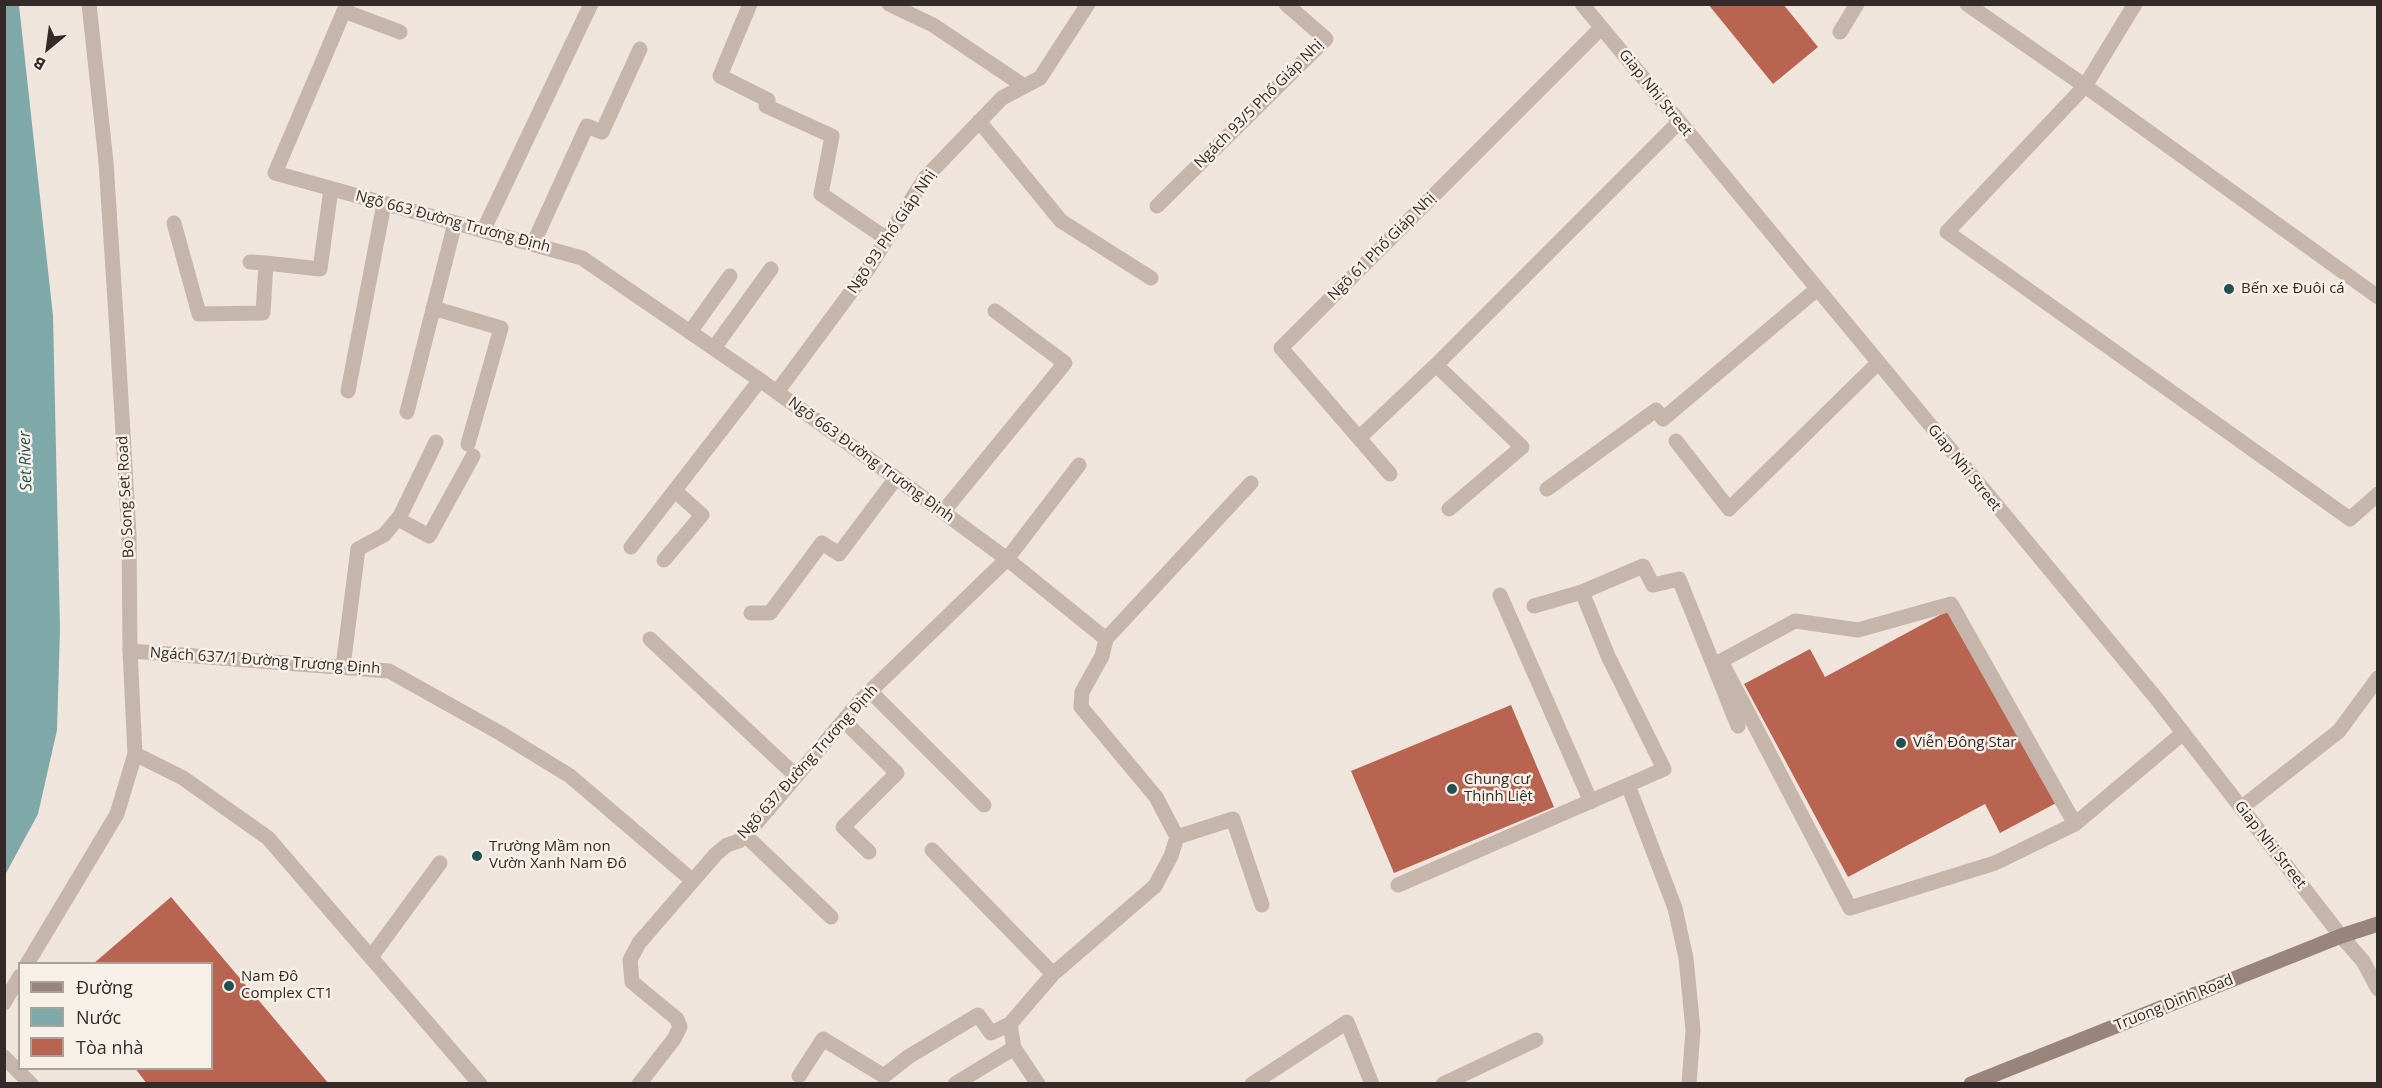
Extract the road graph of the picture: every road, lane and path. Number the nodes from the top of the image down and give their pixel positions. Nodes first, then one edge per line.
1 (89, 4) edge
2 (591, 4) edge
3 (750, 4) edge
4 (889, 4) edge
5 (1088, 4) edge
6 (1286, 4) edge
7 (1582, 4) edge
8 (1857, 4) edge
9 (1967, 4) edge
10 (2135, 4) edge
11 (346, 8) edge
12 (1601, 28) junction
13 (400, 32) dead end
14 (1840, 32) dead end
15 (640, 49) dead end
16 (1024, 86) junction
17 (2085, 86) junction
18 (980, 121) junction
19 (1679, 122) junction
20 (332, 189) junction
21 (384, 204) junction
22 (1157, 207) dead end
23 (174, 223) dead end
24 (455, 223) junction
25 (483, 231) junction
26 (887, 239) junction
27 (533, 244) junction
28 (250, 262) dead end
29 (266, 263) junction
30 (771, 269) dead end
31 (730, 276) dead end
32 (1151, 278) dead end
33 (1817, 289) junction
34 (2378, 297) edge
35 (434, 308) junction
36 (995, 311) dead end
37 (690, 332) junction
38 (714, 348) junction
39 (1878, 363) junction
40 (1436, 365) junction
41 (760, 380) junction
42 (348, 391) dead end
43 (777, 392) junction
44 (407, 412) dead end
45 (1360, 437) junction
46 (1676, 441) dead end
47 (436, 442) dead end
48 (1079, 465) dead end
49 (1390, 474) dead end
50 (896, 478) junction
51 (1251, 483) dead end
52 (1547, 489) dead end
53 (675, 490) junction
54 (2378, 494) edge
55 (1449, 509) dead end
56 (943, 512) junction
57 (398, 519) junction
58 (631, 547) dead end
59 (1006, 559) junction
60 (664, 561) dead end
61 (1582, 592) junction
62 (1500, 595) dead end
63 (1534, 606) dead end
64 (751, 613) dead end
65 (650, 639) dead end
66 (1106, 639) junction
67 (130, 651) junction
68 (343, 666) junction
69 (2378, 678) edge
70 (871, 692) junction
71 (844, 721) junction
72 (1738, 726) dead end
73 (2183, 733) junction
74 (135, 754) junction
75 (796, 776) junction
76 (1628, 785) junction
77 (1591, 802) junction
78 (984, 805) dead end
79 (2241, 808) junction
80 (2075, 824) junction
81 (745, 835) junction
82 (1177, 837) junction
83 (932, 850) dead end
84 (869, 852) dead end
85 (440, 863) dead end
86 (693, 881) junction
87 (1398, 885) dead end
88 (1262, 905) dead end
89 (831, 917) dead end
90 (2378, 924) edge
91 (2341, 936) junction
92 (371, 957) junction
93 (28, 962) edge
94 (1053, 974) junction
95 (18, 979) edge
96 (2378, 989) edge
97 (4, 1003) edge
98 (1010, 1024) junction
99 (1536, 1040) dead end
100 (1014, 1048) junction
101 (4, 1057) edge
102 (799, 1076) dead end
103 (31, 1083) edge
104 (480, 1083) edge
105 (639, 1083) edge
106 (955, 1083) edge
107 (1038, 1083) edge
108 (1252, 1083) edge
109 (1372, 1083) edge
110 (1443, 1083) edge
111 (1689, 1083) edge
112 (1971, 1083) edge

1 - 67 street, Bo Song Set Road
2 - 25 street
3 - 26 street
4 - 16 street
5 - 16 street, Ngõ 93 Phố Giáp Nhị
6 - 22 street, Ngách 93/5 Phố Giáp Nhị
7 - 12 street, Giap Nhi Street
8 - 14 street
9 - 17 street
10 - 17 street
11 - 13 street
11 - 20 street, Ngõ 663 Đường Trương Định
12 - 19 street, Giap Nhi Street
12 - 45 street, Ngõ 61 Phố Giáp Nhị
15 - 27 street
16 - 18 street, Ngõ 93 Phố Giáp Nhị
17 - 34 street
17 - 54 street
18 - 26 street, Ngõ 93 Phố Giáp Nhị
18 - 32 street
19 - 33 street, Giap Nhi Street
19 - 40 street
20 - 21 street, Ngõ 663 Đường Trương Định
20 - 29 street
21 - 24 street, Ngõ 663 Đường Trương Định
21 - 42 street
23 - 29 street
24 - 25 street, Ngõ 663 Đường Trương Định
24 - 35 street
25 - 27 street, Ngõ 663 Đường Trương Định
26 - 43 street, Ngõ 93 Phố Giáp Nhị
27 - 37 street, Ngõ 663 Đường Trương Định
28 - 29 street
30 - 38 street
31 - 37 street
33 - 39 street, Giap Nhi Street
33 - 52 street
35 - 44 street
35 - 57 street
36 - 56 street
37 - 38 street, Ngõ 663 Đường Trương Định
38 - 41 street, Ngõ 663 Đường Trương Định
39 - 46 street
39 - 73 street, Giap Nhi Street
40 - 45 street
40 - 55 street
41 - 43 street, Ngõ 663 Đường Trương Định
41 - 53 street
43 - 50 street, Ngõ 663 Đường Trương Định
45 - 49 street, Ngõ 61 Phố Giáp Nhị
47 - 57 street
48 - 59 street, Ngõ 637 Đường Trương Định
50 - 56 street, Ngõ 663 Đường Trương Định
50 - 64 street
51 - 66 street
53 - 58 street
53 - 60 street
56 - 59 street, Ngõ 663 Đường Trương Định
57 - 68 street
59 - 66 street, Ngõ 663 Đường Trương Định
59 - 70 street, Ngõ 637 Đường Trương Định
61 - 63 street
61 - 72 street
61 - 76 street
62 - 77 street
65 - 75 street
66 - 82 street
67 - 68 street, Ngách 637/1 Đường Trương Định
67 - 74 street, Bo Song Set Road
68 - 86 street, Ngách 637/1 Đường Trương Định
69 - 79 street
70 - 71 street, Ngõ 637 Đường Trương Định
70 - 78 street
71 - 75 street, Ngõ 637 Đường Trương Định
71 - 84 street
73 - 79 street, Giap Nhi Street
73 - 80 street
74 - 92 street
74 - 93 street, Bo Song Set Road
75 - 81 street, Ngõ 637 Đường Trương Định
76 - 77 street
76 - 111 street
77 - 87 street
79 - 91 street, Giap Nhi Street
80 - 80 street
81 - 86 street, Ngõ 637 Đường Trương Định
81 - 89 street
82 - 88 street
82 - 94 street
83 - 94 street
85 - 92 street
86 - 105 street, Ngõ 637 Đường Trương Định
90 - 91 main road, Truong Dinh Road
91 - 96 street, Giap Nhi Street
91 - 112 main road, Truong Dinh Road
92 - 104 street
94 - 98 street
95 - 97 street
98 - 100 street
98 - 102 street
99 - 110 street
100 - 106 street
100 - 107 street
101 - 103 street
108 - 109 street

